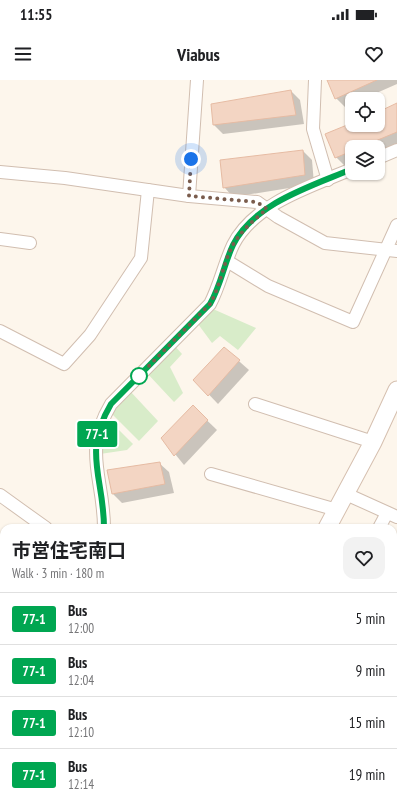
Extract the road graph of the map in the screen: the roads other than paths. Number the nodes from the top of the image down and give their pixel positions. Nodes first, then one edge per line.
1 (197, 80) edge
2 (315, 80) edge
3 (397, 150) edge
4 (385, 155) edge
5 (0, 172) edge
6 (345, 172) edge
7 (328, 180) junction
8 (148, 190) junction
9 (189, 196) junction
10 (267, 209) junction
11 (397, 225) edge
12 (0, 239) edge
13 (30, 243) dead end
14 (392, 250) edge
15 (227, 261) junction
16 (0, 331) edge
17 (397, 390) edge
18 (255, 404) dead end
19 (374, 442) junction
20 (211, 474) dead end
21 (346, 494) junction
22 (0, 495) edge
23 (336, 510) junction
24 (392, 515) edge
25 (40, 524) edge
26 (104, 524) edge
27 (329, 524) edge
28 (383, 524) edge

1 - 9 street
2 - 7 street
3 - 4 street
5 - 8 street
6 - 7 street
7 - 10 street
8 - 9 street
8 - 16 street
9 - 10 street
10 - 14 street
10 - 15 street
11 - 14 street
12 - 13 street
14 - 15 street
15 - 26 street
17 - 19 street
18 - 19 street
19 - 21 street
20 - 23 street
21 - 23 street
21 - 24 street
22 - 25 street
23 - 27 street
24 - 28 street

